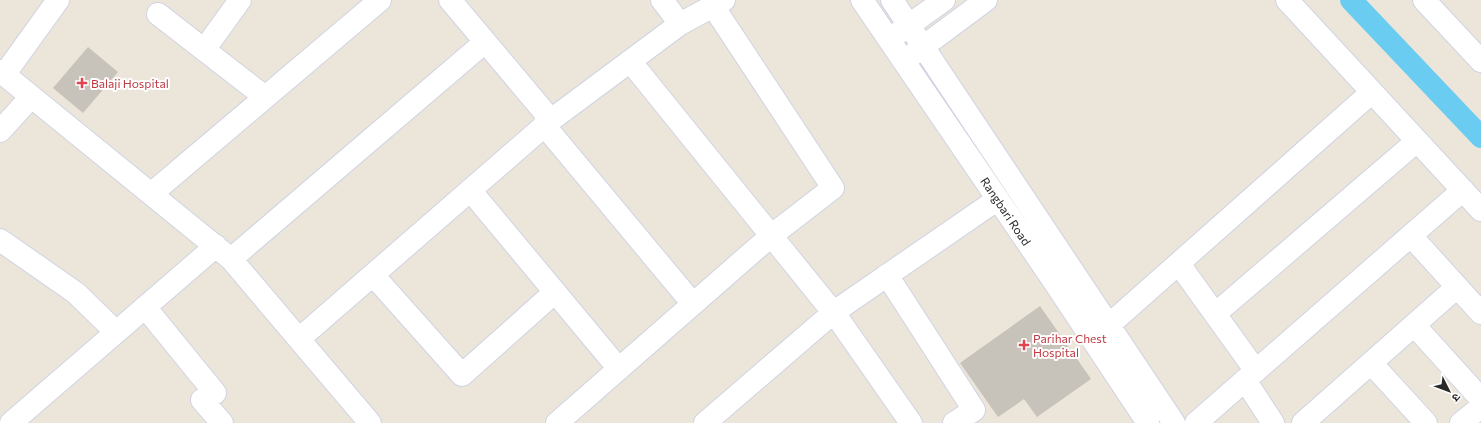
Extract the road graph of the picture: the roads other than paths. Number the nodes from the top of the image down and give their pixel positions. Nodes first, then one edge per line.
1 (58, 0) edge
2 (240, 0) edge
3 (380, 0) edge
4 (450, 0) edge
5 (662, 0) edge
6 (862, 0) edge
7 (892, 0) edge
8 (944, 0) edge
9 (986, 0) edge
10 (1287, 0) edge
11 (1431, 2) edge
12 (719, 3) edge
13 (158, 14) dead end
14 (680, 24) junction
15 (909, 25) junction
16 (889, 40) junction
17 (485, 42) junction
18 (923, 46) junction
19 (204, 50) junction
20 (630, 61) junction
21 (904, 61) junction
22 (1481, 61) edge
23 (2, 73) edge
24 (1372, 92) junction
25 (31, 96) junction
26 (265, 97) junction
27 (547, 122) junction
28 (0, 131) edge
29 (1417, 141) junction
30 (470, 190) junction
31 (1463, 190) junction
32 (151, 194) junction
33 (998, 199) junction
34 (1481, 210) edge
35 (772, 236) junction
36 (1411, 236) junction
37 (0, 240) edge
38 (223, 252) junction
39 (1179, 264) junction
40 (373, 275) junction
41 (887, 275) junction
42 (1457, 287) junction
43 (555, 292) junction
44 (693, 304) junction
45 (145, 307) junction
46 (834, 312) junction
47 (1481, 313) edge
48 (1215, 314) junction
49 (1109, 325) junction
50 (1414, 325) junction
51 (116, 332) junction
52 (299, 339) junction
53 (1371, 362) junction
54 (619, 369) junction
55 (1250, 376) junction
56 (1481, 399) edge
57 (1481, 407) edge
58 (11, 423) edge
59 (222, 423) edge
60 (370, 423) edge
61 (557, 423) edge
62 (705, 423) edge
63 (911, 423) edge
64 (954, 423) edge
65 (1148, 423) edge
66 (1174, 423) edge
67 (1196, 423) edge
68 (1273, 423) edge
69 (1303, 423) edge
70 (1426, 423) edge
71 (1461, 423) edge

1 - 23 street
2 - 19 street
3 - 26 street
4 - 17 street
5 - 14 street
6 - 16 street, Rangbari Road
7 - 15 street, Rangbari Road
8 - 15 street
9 - 18 street
10 - 24 street
11 - 22 street
12 - 14 street
12 - 35 street
13 - 19 street
14 - 20 street
15 - 16 street
15 - 18 street, Rangbari Road
16 - 21 street, Rangbari Road
17 - 27 street
17 - 38 street
18 - 21 street
18 - 49 street, Rangbari Road
19 - 26 street
20 - 27 street
20 - 35 street
21 - 33 street, Rangbari Road
23 - 25 street
24 - 29 street
24 - 39 street
25 - 28 street
25 - 32 street
26 - 32 street
27 - 30 street
27 - 44 street
29 - 31 street
29 - 48 street
30 - 40 street
30 - 43 street
31 - 34 street
31 - 36 street
32 - 38 street
33 - 41 street
33 - 65 street, Rangbari Road
35 - 44 street
35 - 46 street
36 - 42 street
36 - 55 street
37 - 51 street
38 - 45 street
38 - 52 street
39 - 48 street
39 - 49 street
40 - 43 street
40 - 52 street
41 - 46 street
41 - 64 street
42 - 47 street
42 - 50 street
43 - 54 street
44 - 54 street
45 - 51 street
45 - 59 street
46 - 62 street
46 - 63 street
48 - 55 street
49 - 66 street, Rangbari Road
50 - 53 street
50 - 56 street
51 - 58 street
52 - 60 street
53 - 69 street
53 - 70 street
54 - 61 street
55 - 67 street
55 - 68 street
57 - 71 street

